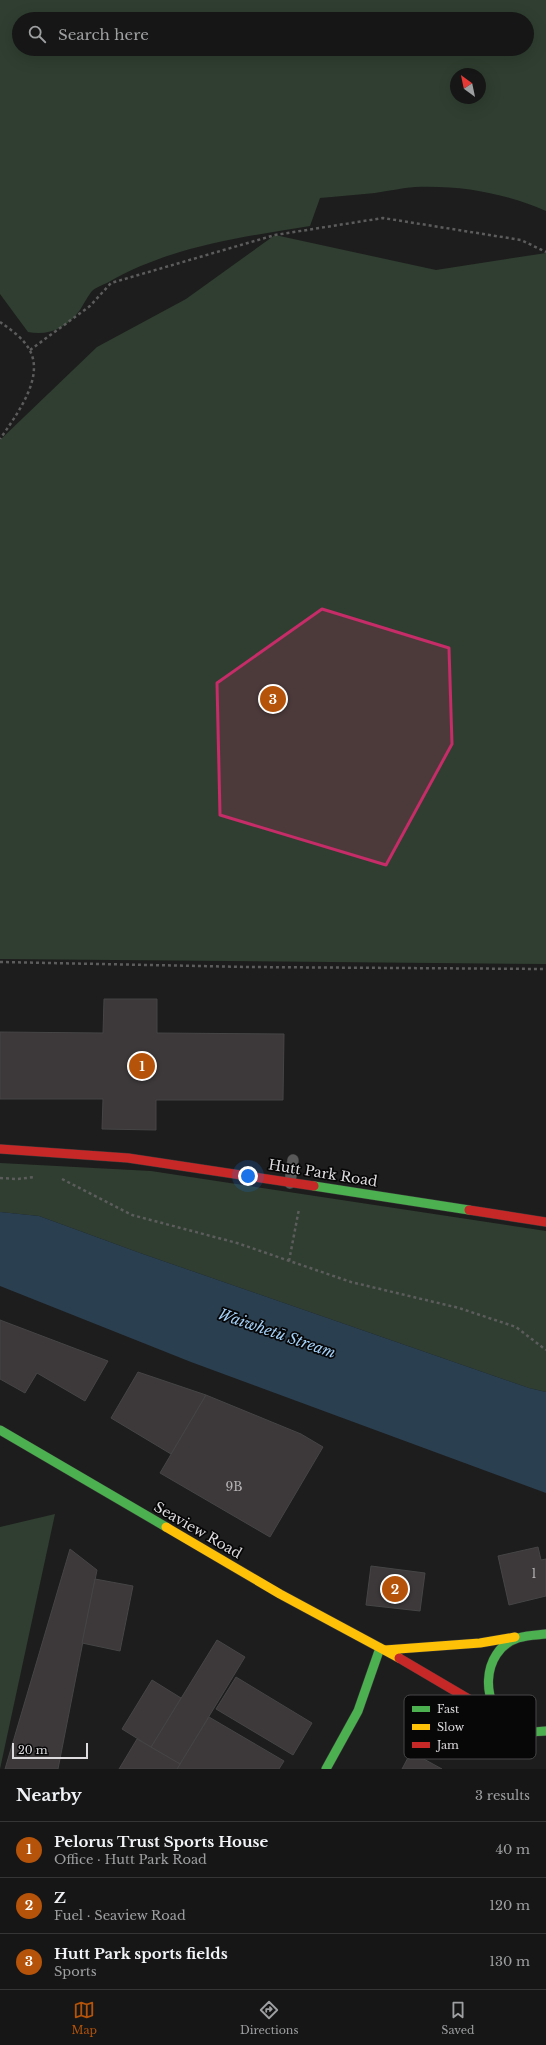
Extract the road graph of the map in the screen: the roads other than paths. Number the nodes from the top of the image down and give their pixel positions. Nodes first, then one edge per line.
1 (0, 1149) edge
2 (293, 1160) dead end
3 (290, 1183) junction
4 (546, 1222) edge
5 (0, 1430) edge
6 (546, 1629) edge
7 (532, 1634) junction
8 (546, 1634) edge
9 (519, 1637) junction
10 (383, 1649) junction
11 (462, 1695) edge
12 (489, 1695) edge
13 (546, 1731) edge
14 (536, 1732) edge
15 (536, 1736) edge
16 (546, 1742) edge
17 (326, 1769) edge

1 - 3 main road, Hutt Park Road
2 - 3 lane
3 - 4 main road, Hutt Park Road
5 - 10 main road, Seaview Road
6 - 7 main road
7 - 8 main road
7 - 9 main road
9 - 10 main road
9 - 12 main road
10 - 11 main road, Seaview Road
10 - 17 main road
13 - 14 main road
15 - 16 main road

